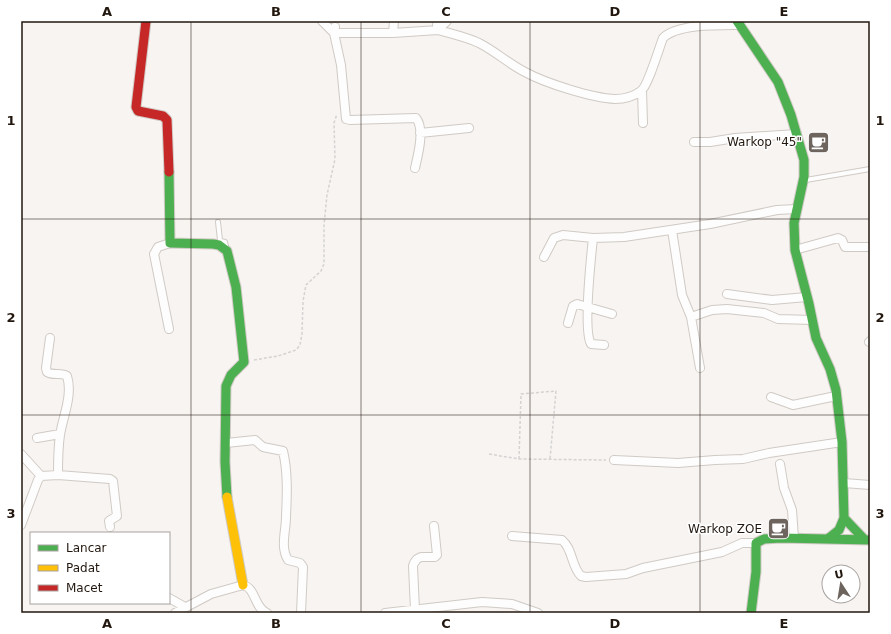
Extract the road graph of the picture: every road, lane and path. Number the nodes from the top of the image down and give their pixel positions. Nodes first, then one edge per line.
1 (146, 21) edge
2 (322, 21) edge
3 (447, 21) edge
4 (738, 23) edge
5 (439, 26) edge
6 (333, 27) edge
7 (393, 28) edge
8 (642, 90) junction
9 (338, 112) dead end
10 (644, 123) dead end
11 (470, 128) dead end
12 (420, 133) junction
13 (797, 134) junction
14 (694, 142) dead end
15 (415, 168) dead end
16 (870, 169) edge
17 (803, 180) junction
18 (796, 208) junction
19 (218, 222) dead end
20 (672, 230) junction
21 (593, 238) junction
22 (170, 243) junction
23 (870, 247) edge
24 (794, 250) junction
25 (227, 251) junction
26 (544, 257) dead end
27 (727, 294) dead end
28 (807, 297) junction
29 (588, 306) junction
30 (612, 314) dead end
31 (691, 317) junction
32 (812, 320) junction
33 (568, 323) dead end
34 (169, 329) dead end
35 (50, 338) dead end
36 (604, 345) dead end
37 (244, 362) junction
38 (700, 368) dead end
39 (836, 396) junction
40 (771, 397) dead end
41 (60, 434) junction
42 (37, 438) dead end
43 (842, 442) junction
44 (226, 443) junction
45 (21, 454) edge
46 (488, 454) dead end
47 (519, 459) junction
48 (550, 459) junction
49 (614, 460) joint
50 (780, 464) dead end
51 (58, 475) junction
52 (41, 476) junction
53 (844, 483) junction
54 (870, 485) edge
55 (844, 518) junction
56 (21, 524) edge
57 (110, 526) dead end
58 (434, 526) dead end
59 (512, 536) dead end
60 (794, 538) junction
61 (829, 538) junction
62 (867, 539) edge
63 (756, 543) junction
64 (243, 585) junction
65 (170, 599) edge
66 (185, 607) junction
67 (415, 610) junction
68 (432, 610) edge
69 (264, 612) edge
70 (175, 613) edge
71 (301, 613) edge
72 (385, 613) edge
73 (538, 613) edge
74 (751, 613) edge

1 - 22 main road
2 - 6 street
3 - 5 street
4 - 8 street
4 - 13 main road
5 - 7 street
5 - 8 street
6 - 7 street
6 - 12 street
8 - 10 street
9 - 37 path
11 - 12 street
12 - 15 street
13 - 14 street
13 - 17 main road
16 - 17 lane
17 - 18 main road
18 - 20 street
18 - 24 main road
19 - 25 lane
20 - 21 street
20 - 31 street
21 - 26 street
21 - 29 street
22 - 25 main road
22 - 34 street
23 - 24 street
24 - 28 main road
25 - 37 main road
27 - 28 street
28 - 32 main road
29 - 30 street
29 - 33 street
29 - 36 street
31 - 32 street
31 - 38 street
32 - 39 main road
35 - 41 street
37 - 44 main road
39 - 40 street
39 - 43 main road
41 - 42 street
41 - 51 street
43 - 49 street
43 - 53 main road
44 - 64 main road
44 - 71 street
45 - 52 street
46 - 47 path
47 - 48 path
47 - 48 path
48 - 49 path
50 - 60 street
51 - 52 street
51 - 57 street
52 - 56 street
53 - 54 street
53 - 55 main road
55 - 61 main road
55 - 62 main road
58 - 67 street
59 - 63 street
60 - 61 main road
60 - 63 main road
61 - 62 main road
63 - 74 main road
64 - 66 street
64 - 69 street
65 - 66 street
66 - 70 street
67 - 68 street
67 - 72 street
68 - 73 street

